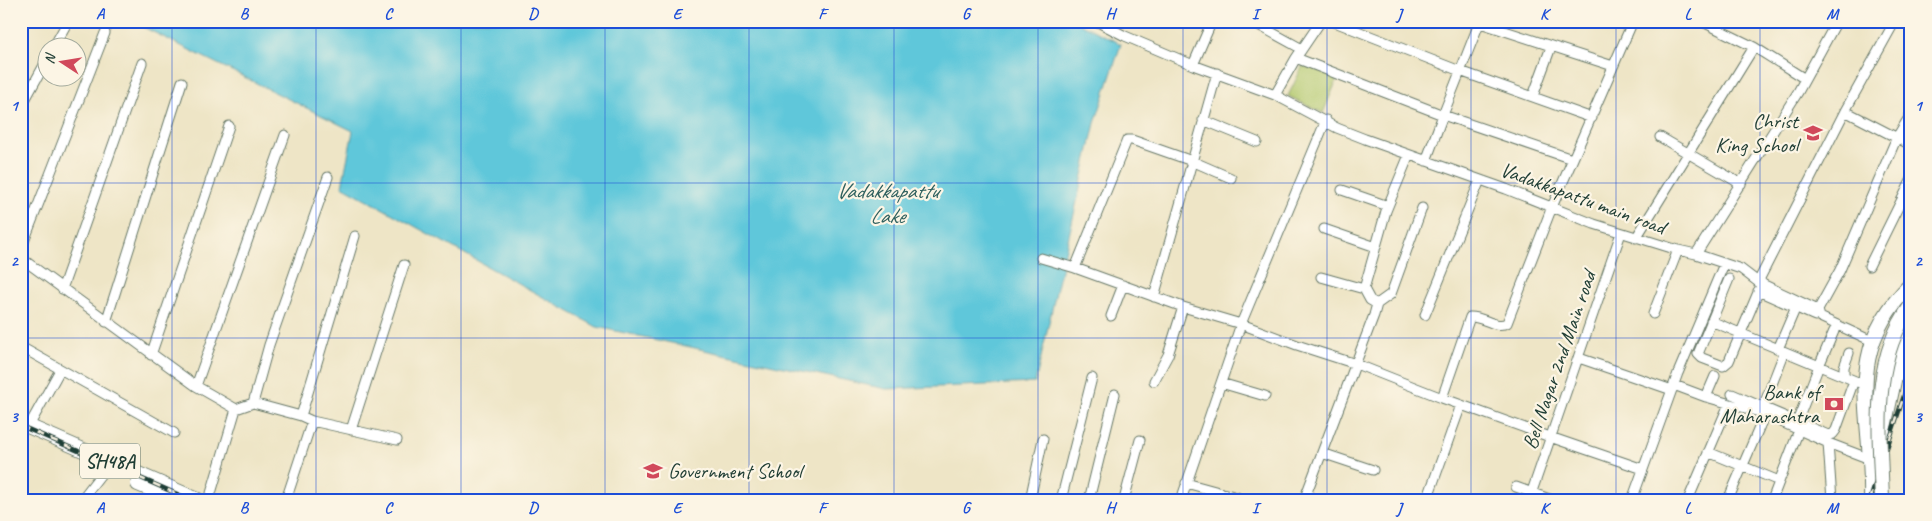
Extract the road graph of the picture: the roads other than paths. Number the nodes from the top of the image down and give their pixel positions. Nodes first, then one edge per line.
1 (68, 21) edge
2 (1096, 21) edge
3 (1212, 21) edge
4 (1251, 21) edge
5 (1321, 21) edge
6 (1332, 21) edge
7 (1633, 21) edge
8 (1701, 21) edge
9 (1837, 21) edge
10 (1895, 21) edge
11 (1477, 22) edge
12 (105, 33) dead end
13 (59, 38) edge
14 (1552, 47) junction
15 (1754, 47) junction
16 (1302, 49) junction
17 (1296, 58) junction
18 (142, 63) dead end
19 (1193, 64) junction
20 (1613, 66) junction
21 (1460, 71) junction
22 (1217, 73) junction
23 (38, 76) edge
24 (1805, 79) junction
25 (182, 82) dead end
26 (1275, 95) junction
27 (1533, 96) junction
28 (21, 107) edge
29 (1844, 111) junction
30 (1443, 114) junction
31 (1911, 114) edge
32 (1592, 118) junction
33 (1203, 120) junction
34 (1326, 120) junction
35 (229, 126) dead end
36 (285, 135) dead end
37 (1660, 137) dead end
38 (1897, 137) junction
39 (1257, 142) dead end
40 (1911, 145) edge
41 (1688, 154) junction
42 (1409, 155) junction
43 (1572, 159) junction
44 (1192, 161) junction
45 (1426, 161) junction
46 (328, 177) dead end
47 (1232, 178) dead end
48 (1480, 180) junction
49 (1911, 181) edge
50 (1741, 184) junction
51 (1342, 190) dead end
52 (1388, 206) junction
53 (1552, 207) junction
54 (1422, 208) dead end
55 (1324, 229) dead end
56 (1622, 233) junction
57 (355, 236) dead end
58 (1636, 238) junction
59 (1376, 247) junction
60 (21, 248) edge
61 (1678, 250) junction
62 (1696, 254) junction
63 (21, 258) edge
64 (1041, 258) dead end
65 (1724, 264) junction
66 (404, 265) dead end
67 (1869, 266) dead end
68 (1074, 268) junction
69 (1321, 276) dead end
70 (1729, 278) dead end
71 (1911, 284) edge
72 (1759, 285) junction
73 (1123, 286) junction
74 (62, 289) junction
75 (1364, 289) junction
76 (1154, 297) junction
77 (1377, 304) junction
78 (1892, 306) junction
79 (1911, 306) edge
80 (1184, 307) junction
81 (1796, 308) junction
82 (1816, 313) junction
83 (1653, 314) dead end
84 (1425, 315) dead end
85 (1111, 316) dead end
86 (1911, 318) edge
87 (1711, 321) junction
88 (106, 322) junction
89 (1241, 324) junction
90 (1911, 325) edge
91 (1834, 331) dead end
92 (1740, 333) junction
93 (1749, 340) dead end
94 (1872, 341) junction
95 (21, 347) edge
96 (1781, 352) junction
97 (1849, 353) dead end
98 (152, 355) junction
99 (1579, 358) junction
100 (1356, 364) junction
101 (1896, 367) junction
102 (1818, 368) junction
103 (60, 370) junction
104 (1911, 371) edge
105 (1715, 376) dead end
106 (1844, 376) junction
107 (1092, 378) dead end
108 (1154, 381) dead end
109 (1221, 383) junction
110 (196, 386) junction
111 (1673, 387) junction
112 (1861, 388) junction
113 (1115, 394) dead end
114 (1732, 394) dead end
115 (1265, 396) dead end
116 (1706, 397) junction
117 (1442, 398) junction
118 (253, 403) junction
119 (1729, 404) junction
120 (1461, 405) junction
121 (236, 409) junction
122 (1764, 411) junction
123 (301, 416) junction
124 (312, 421) junction
125 (1798, 426) junction
126 (24, 427) edge
127 (351, 430) junction
128 (174, 433) dead end
129 (1550, 437) junction
130 (1043, 438) dead end
131 (397, 440) dead end
132 (1140, 440) dead end
133 (1828, 443) junction
134 (1708, 452) junction
135 (1322, 453) junction
136 (1870, 459) junction
137 (1742, 466) junction
138 (105, 469) junction
139 (1643, 469) junction
140 (1372, 470) dead end
141 (1779, 481) junction
142 (1186, 483) junction
143 (1516, 487) dead end
144 (1530, 496) edge
145 (160, 497) edge
146 (181, 498) edge
147 (1875, 498) edge
148 (1239, 499) edge
149 (81, 500) edge
150 (198, 500) edge
151 (209, 500) edge
152 (286, 500) edge
153 (1030, 500) edge
154 (1061, 500) edge
155 (1089, 500) edge
156 (1124, 500) edge
157 (1180, 500) edge
158 (1304, 500) edge
159 (1427, 500) edge
160 (1552, 500) edge
161 (1632, 500) edge
162 (1688, 500) edge
163 (1728, 500) edge
164 (1772, 500) edge
165 (1832, 500) edge

1 - 13 street
2 - 19 street, Vadakkapattu main road
3 - 19 street
4 - 16 street
5 - 16 street
6 - 21 street
7 - 20 street
8 - 15 street
9 - 24 street
10 - 29 street
11 - 14 street
11 - 21 street
12 - 60 street
14 - 20 street
14 - 27 street
15 - 24 street
15 - 41 street
16 - 17 street
17 - 26 street
17 - 30 street
18 - 74 street
19 - 22 street, Vadakkapattu main road
20 - 32 street
21 - 27 street
21 - 30 street
22 - 26 street, Vadakkapattu main road
22 - 33 street
23 - 28 street
24 - 50 street
25 - 88 street
26 - 34 street, Vadakkapattu main road
27 - 32 street
29 - 38 street
29 - 72 street
30 - 43 street
30 - 45 street
31 - 38 street
32 - 43 street
33 - 39 street
33 - 44 street
34 - 42 street, Vadakkapattu main road
34 - 89 street
35 - 98 street
36 - 110 street
37 - 41 street
38 - 40 street
38 - 82 street
41 - 50 street
41 - 58 street
42 - 45 street, Vadakkapattu main road
42 - 52 street
43 - 53 street
44 - 47 street
44 - 68 street
44 - 76 street
45 - 48 street, Vadakkapattu main road
46 - 118 street
48 - 53 street, Vadakkapattu main road
48 - 84 street
49 - 67 street
50 - 62 street
51 - 52 street
52 - 59 street
53 - 56 street, Vadakkapattu main road
53 - 117 street
54 - 77 street
55 - 59 street
56 - 58 street, Vadakkapattu main road
56 - 99 street, Bell Nagar 2nd Main road
57 - 123 street
58 - 61 street, Vadakkapattu main road
59 - 75 street
61 - 62 street, Vadakkapattu main road
61 - 83 street
62 - 65 street, Vadakkapattu main road
63 - 74 street
64 - 68 street
65 - 72 street, Vadakkapattu main road
65 - 111 street
66 - 127 street
68 - 73 street
69 - 75 street
70 - 87 street
71 - 78 main road
72 - 81 street
72 - 82 street, Vadakkapattu main road
72 - 92 street
73 - 76 street
73 - 85 street
74 - 88 street
75 - 77 street
76 - 80 street
77 - 100 street
78 - 86 main road
78 - 94 main road
79 - 147 main road, bridge
80 - 89 street
80 - 108 street
81 - 82 street
81 - 96 street
82 - 94 street, Vadakkapattu main road
87 - 92 street
87 - 92 street
88 - 98 street
89 - 100 street
89 - 109 street
90 - 101 main road
91 - 102 street
92 - 96 street
93 - 96 street
94 - 112 main road
95 - 103 street
96 - 102 street
96 - 122 street
97 - 106 street
98 - 110 street
99 - 111 street
99 - 129 street, Bell Nagar 2nd Main road
100 - 117 street
100 - 135 street
101 - 104 street
101 - 147 main road
102 - 106 street
102 - 112 street
102 - 125 street
103 - 126 street
103 - 128 street
105 - 116 street
106 - 112 street
107 - 154 street
109 - 115 street
109 - 142 street
110 - 121 street
111 - 116 street
111 - 139 street
112 - 125 street
112 - 136 main road
113 - 155 street
114 - 122 street
116 - 119 street
117 - 120 street
118 - 121 street
118 - 123 street
119 - 122 street
119 - 134 street
120 - 129 street
120 - 159 street
121 - 151 street
122 - 125 street
122 - 137 street
123 - 124 street
124 - 127 street
124 - 152 street
125 - 133 street
125 - 141 street
126 - 138 main road, SH48A
126 - 146 main road, SH48A
127 - 131 street
129 - 139 street
129 - 144 street, Bell Nagar 2nd Main road
130 - 153 street
132 - 156 street
133 - 136 street
133 - 165 street
134 - 137 street
134 - 162 street
135 - 140 street
135 - 158 street
136 - 147 main road
137 - 141 street
137 - 163 street
138 - 145 main road, SH48A
138 - 149 street
139 - 161 street
141 - 164 street
142 - 148 street
142 - 157 street
143 - 144 street
144 - 160 street
145 - 146 main road, SH48A
146 - 150 main road, SH48A

